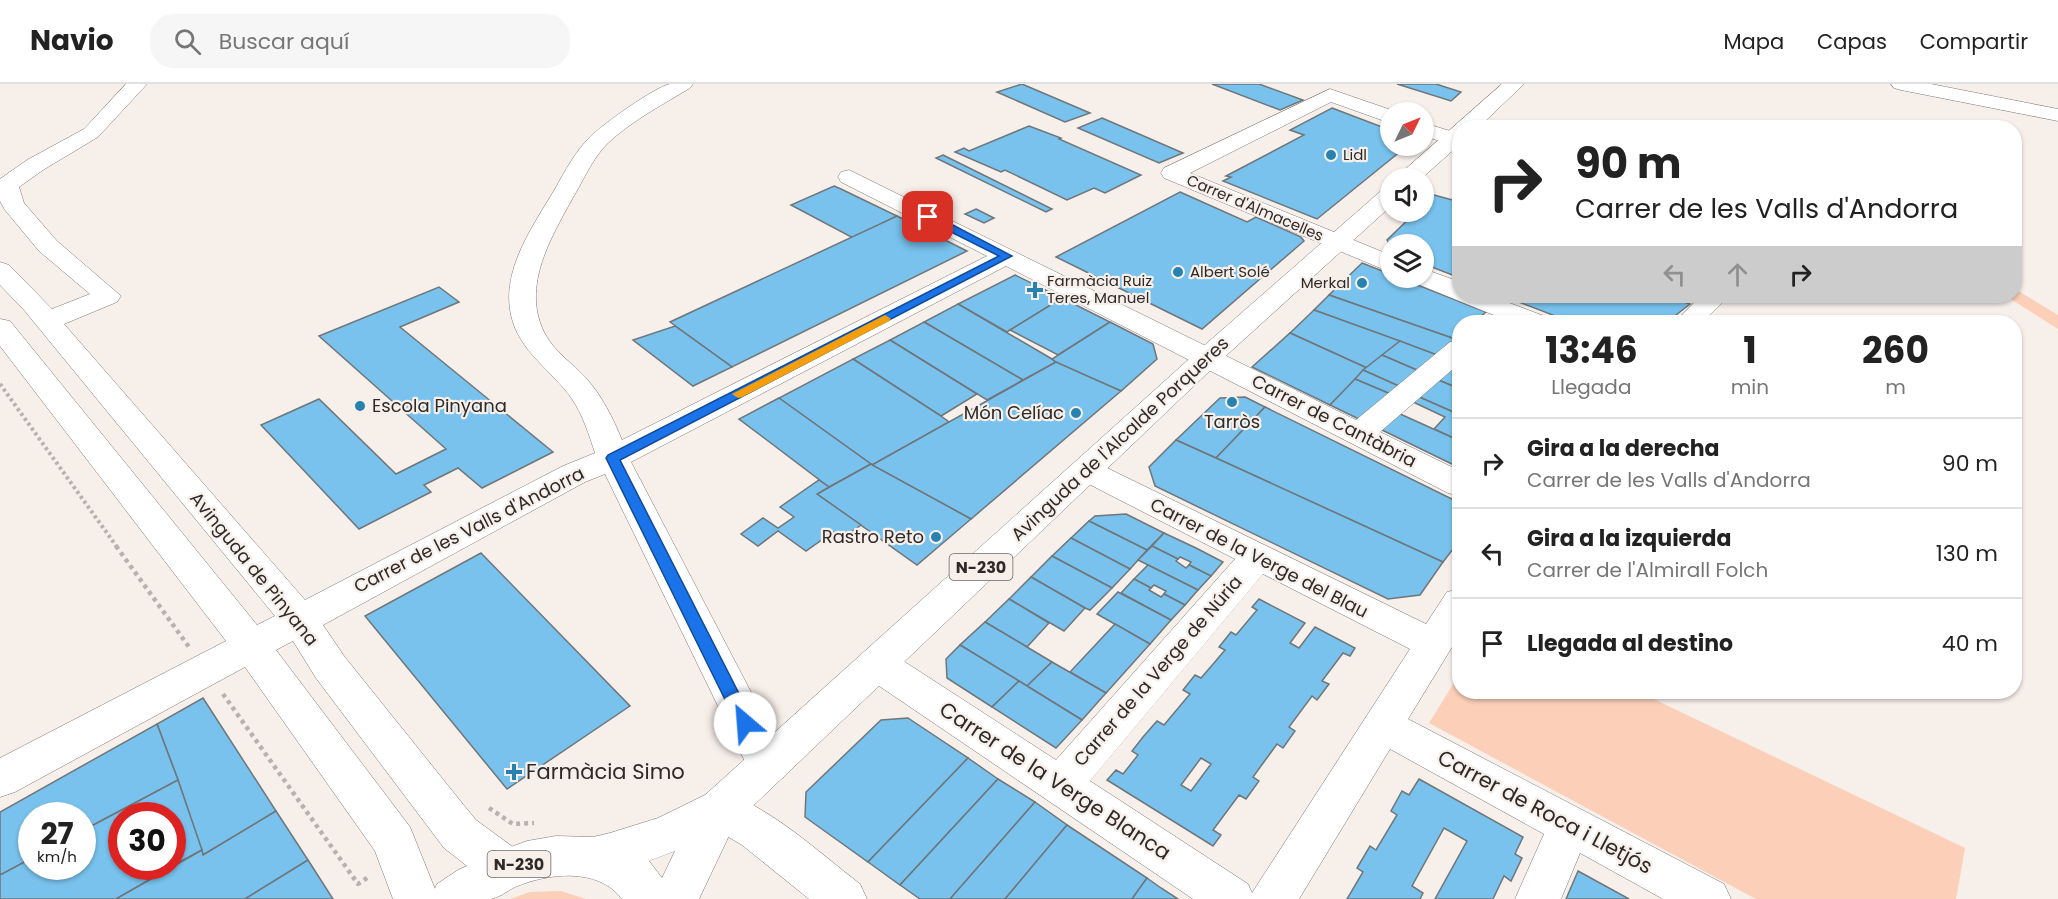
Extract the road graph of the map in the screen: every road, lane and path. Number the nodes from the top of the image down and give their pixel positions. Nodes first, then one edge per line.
1 (137, 84) edge
2 (683, 84) edge
3 (1514, 84) edge
4 (1901, 84) edge
5 (1380, 113) edge
6 (2058, 115) edge
7 (1474, 120) edge
8 (1434, 130) edge
9 (1452, 132) edge
10 (1452, 139) edge
11 (1420, 168) edge
12 (849, 177) dead end
13 (1380, 204) edge
14 (1339, 243) junction
15 (1007, 256) junction
16 (1380, 260) edge
17 (0, 270) edge
18 (1434, 281) edge
19 (1452, 289) edge
20 (1478, 303) edge
21 (1708, 303) edge
22 (1495, 315) edge
23 (1696, 315) edge
24 (47, 321) junction
25 (2, 333) edge
26 (1452, 355) edge
27 (1208, 357) junction
28 (0, 384) edge
29 (1359, 433) junction
30 (613, 458) junction
31 (1086, 470) junction
32 (1452, 480) edge
33 (1257, 556) junction
34 (1452, 615) edge
35 (299, 619) junction
36 (1434, 644) junction
37 (251, 645) junction
38 (196, 656) dead end
39 (877, 664) junction
40 (215, 684) dead end
41 (1382, 725) junction
42 (768, 765) junction
43 (0, 780) edge
44 (1060, 786) junction
45 (481, 803) dead end
46 (720, 809) junction
47 (546, 823) dead end
48 (1570, 825) junction
49 (593, 858) junction
50 (505, 868) junction
51 (358, 884) dead end
52 (416, 899) edge
53 (453, 899) edge
54 (650, 899) edge
55 (675, 899) edge
56 (844, 899) edge
57 (1232, 899) edge
58 (1273, 899) edge
59 (1538, 899) edge
60 (1708, 899) edge

1 - 24 street
2 - 30 street
3 - 7 street
4 - 6 street
5 - 14 street, Carrer d'Almacelles
8 - 9 street
10 - 11 street
12 - 15 street, Carrer de Cantàbria
13 - 14 street, Avinguda de l'Alcalde Porqueres / N-230
14 - 16 street, Carrer d'Almacelles
14 - 27 street, Avinguda de l'Alcalde Porqueres / N-230
15 - 27 street, Carrer de Cantàbria
15 - 30 street, Carrer de les Valls d'Andorra
17 - 24 street, Avinguda de Pinyana
18 - 19 street
20 - 22 street
21 - 23 street
24 - 35 street, Avinguda de Pinyana
25 - 37 street
26 - 29 street
27 - 29 street, Carrer de Cantàbria
27 - 31 street, Avinguda de l'Alcalde Porqueres / N-230
28 - 38 path
29 - 32 street, Carrer de Cantàbria
30 - 35 street, Carrer de les Valls d'Andorra
30 - 42 street
31 - 33 street, Carrer de la Verge del Blau
31 - 39 street, Avinguda de l'Alcalde Porqueres / N-230
33 - 36 street, Carrer de la Verge del Blau
33 - 44 street, Carrer de la Verge de Núria
34 - 36 street
35 - 37 street, Carrer de les Valls d'Andorra
35 - 50 street, Avinguda de Pinyana
36 - 41 street
37 - 43 street, Carrer de les Valls d'Andorra
37 - 52 street
39 - 42 street, Avinguda de l'Alcalde Porqueres / N-230
39 - 44 street, Carrer de la Verge Blanca
40 - 51 path
41 - 48 street, Carrer de Roca i Lletjós
41 - 58 street
42 - 46 street, Avinguda de l'Alcalde Porqueres / N-230
44 - 57 street, Carrer de la Verge Blanca
45 - 47 path
46 - 49 street, Avinguda de l'Alcalde Porqueres / N-230
46 - 55 street, Avinguda de l'Alcalde Porqueres / N-230
46 - 56 street
48 - 59 street
48 - 60 street, Carrer de Roca i Lletjós
49 - 50 street, N-230
49 - 54 street, N-230
50 - 53 street, N-230

